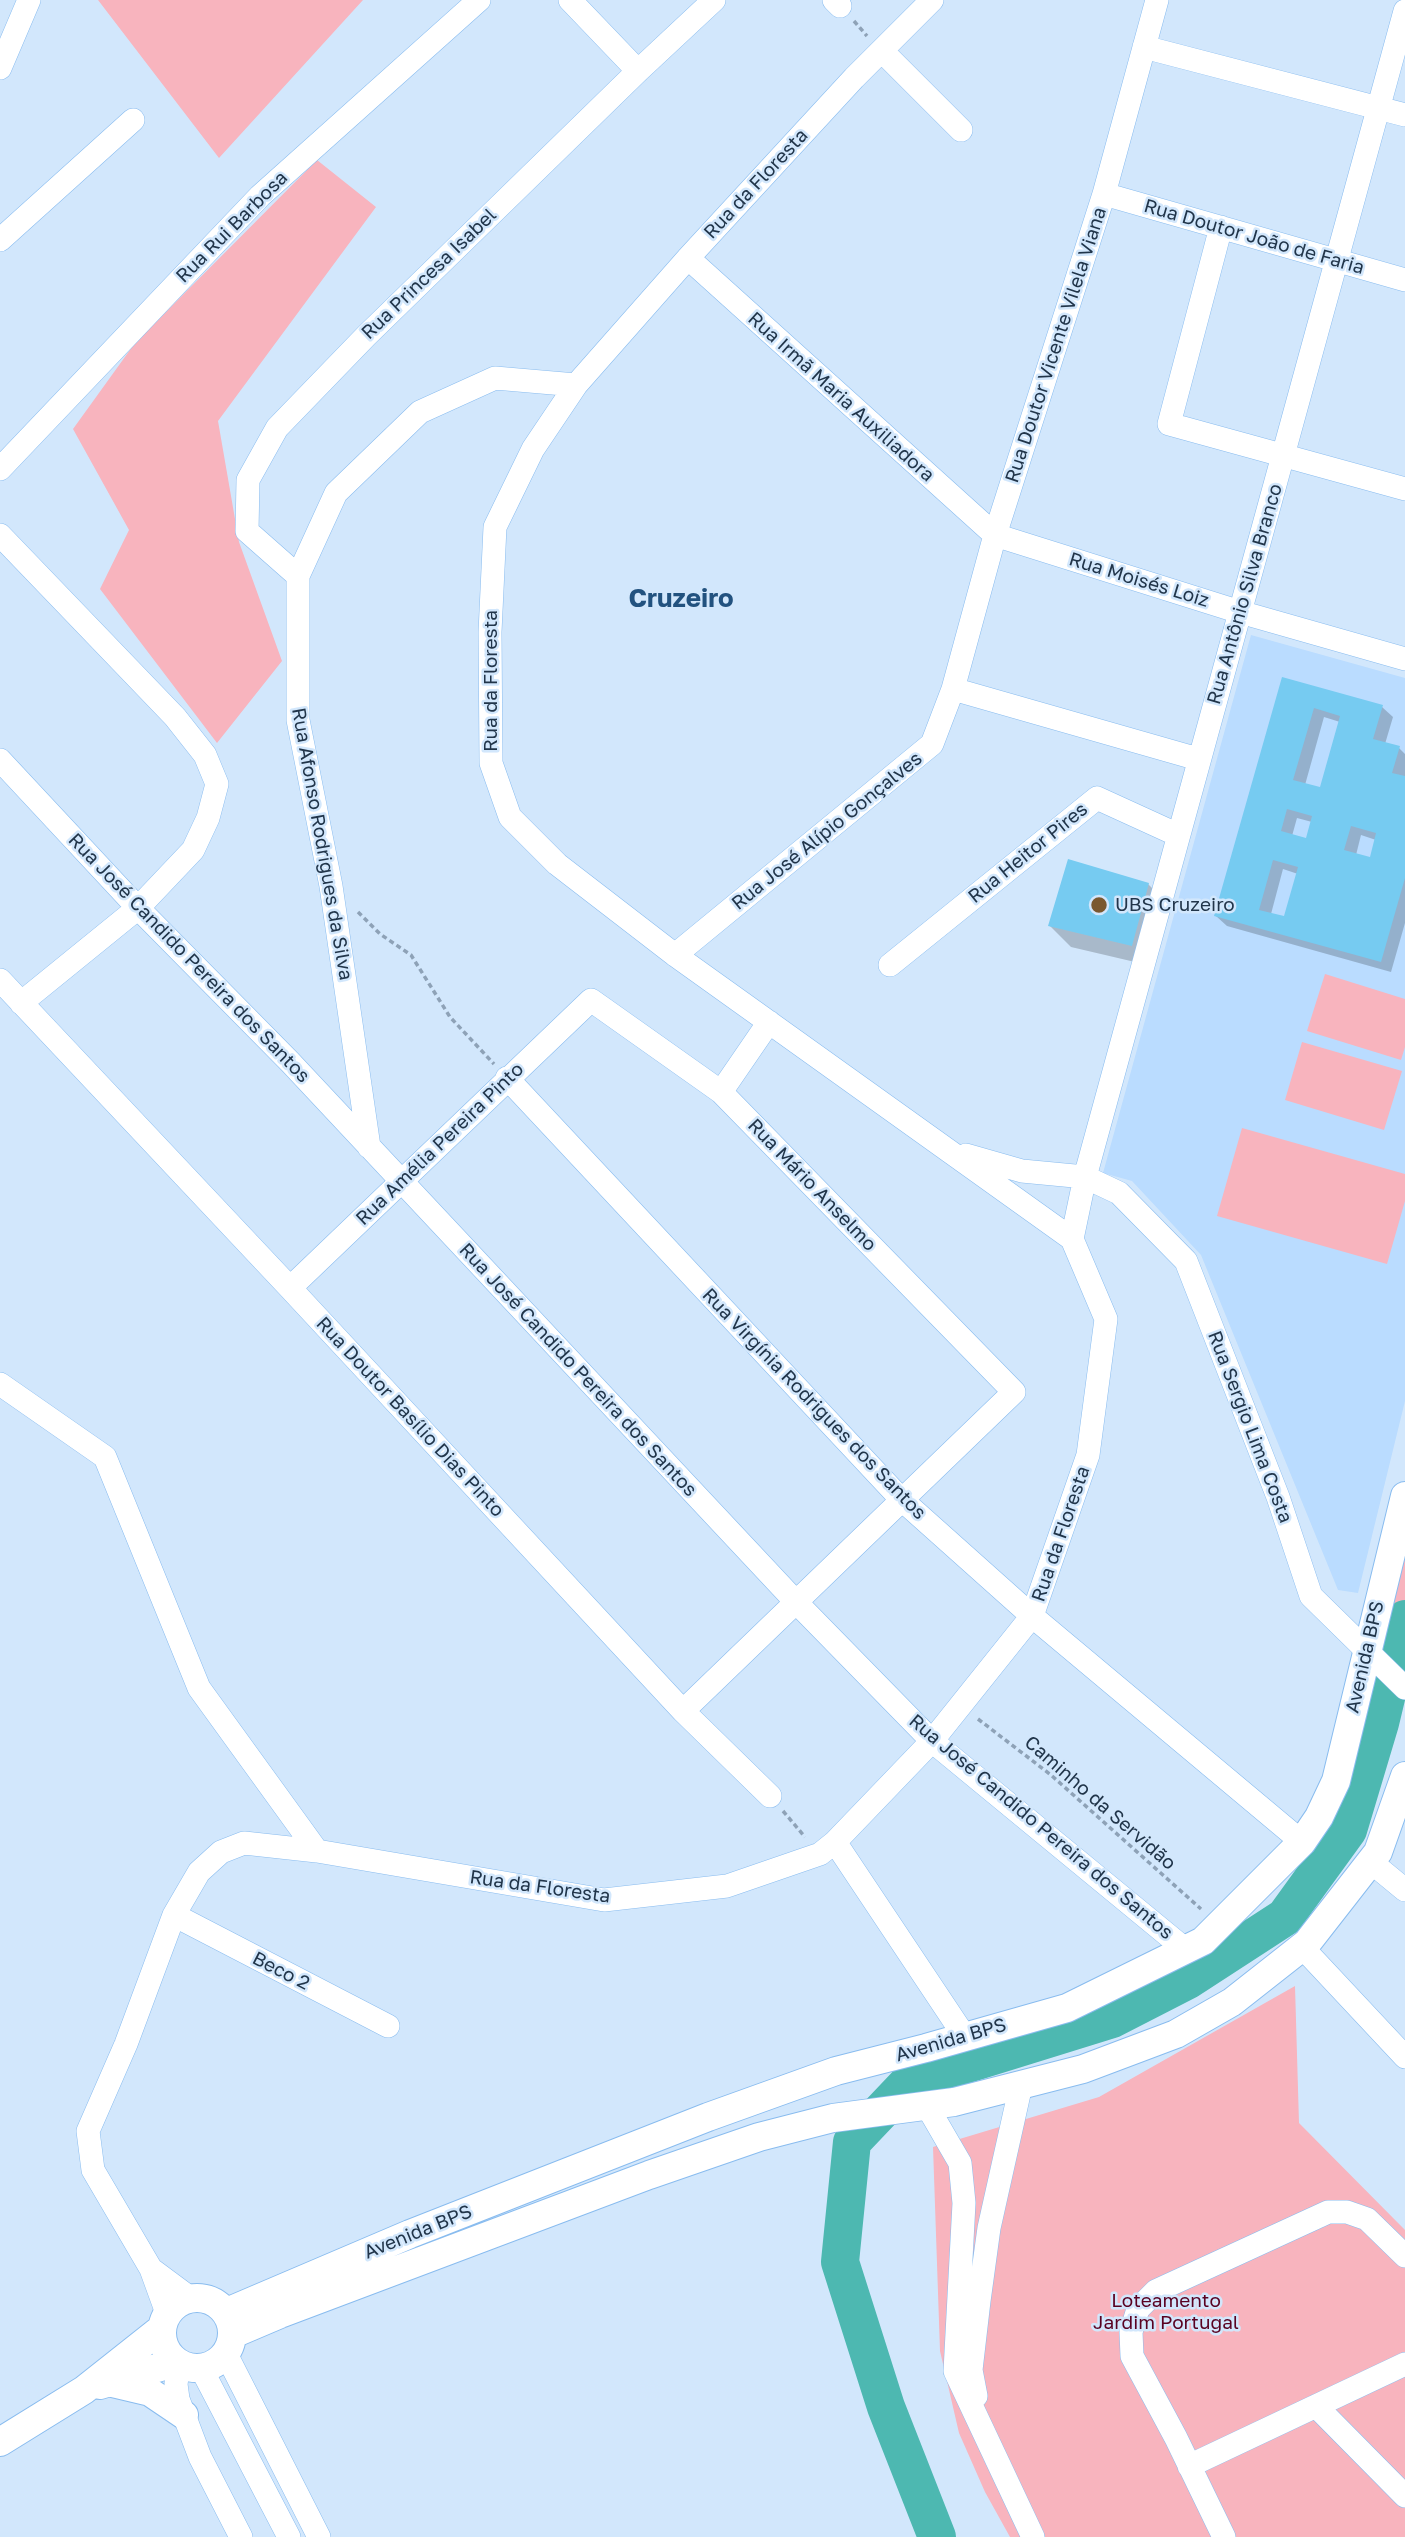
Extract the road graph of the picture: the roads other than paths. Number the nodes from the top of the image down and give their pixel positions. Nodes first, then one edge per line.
1 (29, 0) edge
2 (479, 0) edge
3 (570, 0) edge
4 (714, 0) edge
5 (932, 0) edge
6 (1157, 0) edge
7 (1405, 11) edge
8 (1144, 47) junction
9 (883, 51) junction
10 (0, 68) edge
11 (638, 71) junction
12 (1380, 108) junction
13 (1405, 115) edge
14 (133, 120) dead end
15 (961, 130) dead end
16 (1104, 194) junction
17 (1221, 227) junction
18 (0, 240) edge
19 (688, 258) junction
20 (1337, 261) junction
21 (1405, 280) edge
22 (576, 385) junction
23 (1284, 456) junction
24 (0, 469) edge
25 (1405, 489) edge
26 (0, 535) edge
27 (995, 535) junction
28 (298, 576) junction
29 (1240, 612) junction
30 (1405, 659) edge
31 (953, 689) junction
32 (1198, 759) junction
33 (0, 760) edge
34 (1178, 835) junction
35 (138, 908) junction
36 (675, 955) junction
37 (890, 965) dead end
38 (0, 980) edge
39 (591, 1000) joint
40 (21, 1003) junction
41 (769, 1022) junction
42 (507, 1078) junction
43 (721, 1092) junction
44 (369, 1147) junction
45 (949, 1150) junction
46 (1084, 1177) junction
47 (402, 1182) junction
48 (1072, 1239) junction
49 (290, 1288) junction
50 (0, 1384) edge
51 (1405, 1496) edge
52 (901, 1500) junction
53 (796, 1602) junction
54 (1032, 1616) junction
55 (1368, 1651) junction
56 (1405, 1688) edge
57 (683, 1711) junction
58 (932, 1741) junction
59 (1405, 1776) edge
60 (770, 1796) road end
61 (1302, 1842) junction
62 (827, 1848) junction
63 (317, 1851) junction
64 (1371, 1862) junction
65 (1405, 1890) edge
66 (174, 1915) junction
67 (1186, 1950) junction
68 (1309, 1956) junction
69 (388, 2026) dead end
70 (965, 2037) junction
71 (1405, 2057) edge
72 (1021, 2085) junction
73 (916, 2108) junction
74 (1006, 2159) junction
75 (960, 2163) junction
76 (1405, 2256) edge
77 (173, 2313) junction
78 (228, 2333) junction
79 (186, 2364) junction
80 (1405, 2364) edge
81 (97, 2386) junction
82 (1317, 2406) junction
83 (184, 2415) junction
84 (981, 2427) junction
85 (0, 2442) edge
86 (1189, 2466) junction
87 (1405, 2496) edge
88 (242, 2537) edge
89 (289, 2537) edge
90 (319, 2537) edge
91 (1033, 2537) edge
92 (1224, 2537) edge

1 - 10 street
2 - 24 street, Rua Rui Barbosa
3 - 11 street
4 - 11 street, Rua Princesa Isabel
5 - 9 street, Rua da Floresta
6 - 8 street, Rua Doutor Vicente Vilela Viana
7 - 12 street, Rua Antônio Silva Branco
8 - 12 street
8 - 16 street, Rua Doutor Vicente Vilela Viana
9 - 15 street
9 - 19 street, Rua da Floresta
11 - 28 street, Rua Princesa Isabel
12 - 13 street
12 - 20 street, Rua Antônio Silva Branco
14 - 18 street
16 - 17 street, Rua Doutor João de Faria
16 - 27 street, Rua Doutor Vicente Vilela Viana
17 - 20 street, Rua Doutor João de Faria
17 - 23 street
19 - 22 street, Rua da Floresta
19 - 27 street, Rua Irmã Maria Auxiliadora
20 - 21 street, Rua Doutor João de Faria
20 - 23 street, Rua Antônio Silva Branco
22 - 28 street, Rua Afonso Rodrigues da Silva
22 - 36 street, Rua da Floresta
23 - 25 street
23 - 29 street, Rua Antônio Silva Branco
26 - 35 street
27 - 29 street, Rua Moisés Loiz
27 - 31 street, Rua Doutor Vicente Vilela Viana
28 - 44 street, Rua Afonso Rodrigues da Silva
29 - 30 street, Rua Moisés Loiz
29 - 32 street, Rua Antônio Silva Branco
31 - 32 street
31 - 36 street, Rua José Alípio Gonçalves
32 - 34 street, Rua Antônio Silva Branco
33 - 35 street, Rua José Candido Pereira dos Santos
34 - 37 street, Rua Heitor Pires
34 - 46 street, Rua Antônio Silva Branco
35 - 40 street
35 - 44 street, Rua José Candido Pereira dos Santos
36 - 41 street, Rua da Floresta
38 - 40 street, Rua Doutor Basílio Dias Pinto
39 - 42 street, Rua Amélia Pereira Pinto
39 - 43 street, Rua Mário Anselmo
40 - 49 street, Rua Doutor Basílio Dias Pinto
41 - 43 street
41 - 45 street, Rua da Floresta
42 - 47 street, Rua Amélia Pereira Pinto
42 - 52 street, Rua Virgínia Rodrigues dos Santos
43 - 52 street, Rua Mário Anselmo
44 - 47 street, Rua José Candido Pereira dos Santos
45 - 46 street, Rua Sergio Lima Costa
45 - 48 street, Rua da Floresta
46 - 48 street
46 - 55 street, Rua Sergio Lima Costa
47 - 49 street, Rua Amélia Pereira Pinto
47 - 53 street, Rua José Candido Pereira dos Santos
48 - 54 street, Rua da Floresta
49 - 57 street, Rua Doutor Basílio Dias Pinto
50 - 63 street
51 - 55 main road, Avenida BPS
52 - 53 street
52 - 54 street, Rua Virgínia Rodrigues dos Santos
53 - 57 street
53 - 58 street, Rua José Candido Pereira dos Santos
54 - 58 street, Rua da Floresta
54 - 61 street, Rua Virgínia Rodrigues dos Santos
55 - 56 street, Rua Sergio Lima Costa
55 - 61 main road, Avenida BPS
57 - 60 street, Rua Doutor Basílio Dias Pinto
58 - 62 street, Rua da Floresta
58 - 67 street, Rua José Candido Pereira dos Santos
59 - 64 main road, Avenida BPS
61 - 67 main road, Avenida BPS
62 - 63 street, Rua da Floresta
62 - 70 street
63 - 66 street, Rua da Floresta
64 - 65 street
64 - 68 main road, Avenida BPS
66 - 69 street, Beco 2
66 - 77 street, Rua da Floresta
67 - 70 main road, Avenida BPS
68 - 71 street
68 - 72 main road, Avenida BPS
70 - 78 main road, Avenida BPS
72 - 73 main road, Avenida BPS
72 - 74 street
73 - 75 street
73 - 78 main road, Avenida BPS
74 - 75 street
74 - 84 street
75 - 84 street
76 - 86 street
77 - 78 main road
77 - 79 main road
77 - 81 main road
78 - 79 main road, Avenida BPS
78 - 90 street
79 - 81 main road, Avenida BPS
79 - 83 street
79 - 89 street
80 - 82 street
81 - 83 main road
81 - 85 main road
82 - 86 street
82 - 87 street
83 - 88 street
84 - 91 street
86 - 92 street

